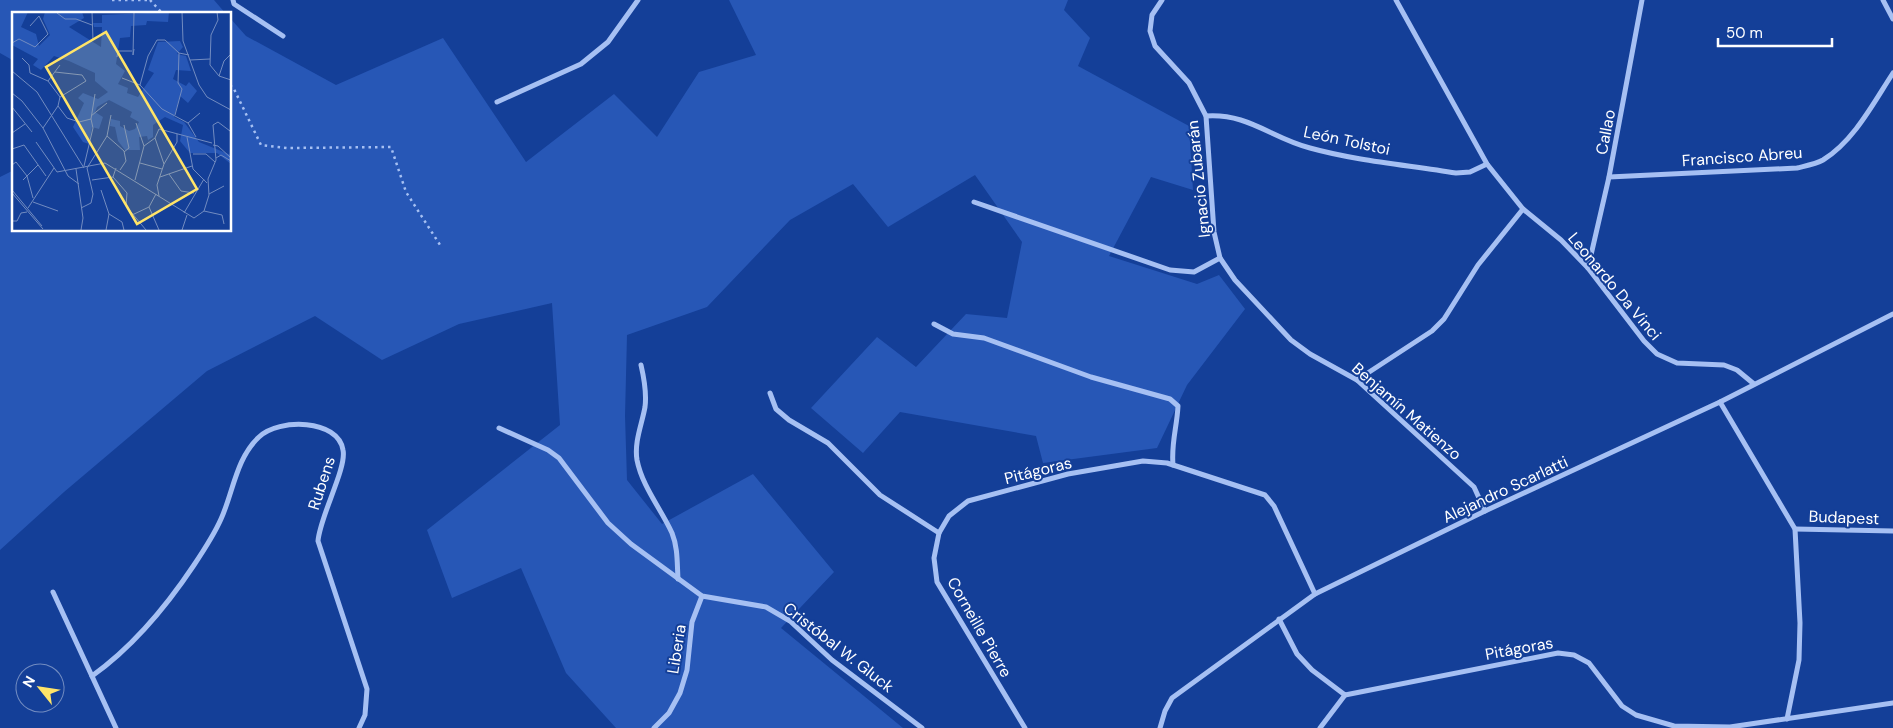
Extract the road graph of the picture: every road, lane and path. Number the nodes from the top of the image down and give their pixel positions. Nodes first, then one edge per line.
1 (112, 0) edge
2 (150, 0) edge
3 (233, 0) edge
4 (638, 0) edge
5 (1162, 0) edge
6 (1396, 0) edge
7 (1642, 0) edge
8 (1882, 0) edge
9 (161, 12) edge
10 (1893, 20) edge
11 (283, 36) dead end
12 (1893, 72) edge
13 (231, 86) edge
14 (497, 102) dead end
15 (1206, 116) junction
16 (1487, 164) junction
17 (1609, 177) junction
18 (974, 202) dead end
19 (1523, 209) junction
20 (442, 248) dead end
21 (1220, 258) junction
22 (1588, 268) junction
23 (1235, 280) joint
24 (1893, 314) edge
25 (934, 324) dead end
26 (641, 364) dead end
27 (1357, 380) junction
28 (1754, 384) junction
29 (770, 393) dead end
30 (1720, 402) junction
31 (500, 428) dead end
32 (1174, 465) junction
33 (1485, 511) junction
34 (1795, 528) junction
35 (1893, 531) edge
36 (938, 533) junction
37 (678, 579) junction
38 (53, 592) dead end
39 (1315, 594) junction
40 (702, 596) junction
41 (1280, 619) junction
42 (92, 676) junction
43 (1345, 696) junction
44 (1893, 703) edge
45 (1787, 719) junction
46 (1730, 727) edge
47 (116, 728) edge
48 (359, 728) edge
49 (654, 728) edge
50 (922, 728) edge
51 (1025, 728) edge
52 (1160, 728) edge
53 (1320, 728) edge

1 - 2 path
2 - 9 path
3 - 11 street
4 - 14 street
5 - 15 street, Ignacio Zubarán
6 - 16 street, Leonardo Da Vinci
7 - 17 street, Callao
8 - 10 street
12 - 17 street, Francisco Abreu
13 - 20 path
15 - 16 street, León Tolstoi
15 - 21 street, Ignacio Zubarán
16 - 19 street, Leonardo Da Vinci
17 - 22 street, Callao
18 - 21 street
19 - 22 street, Leonardo Da Vinci
19 - 27 street
21 - 23 street, Ignacio Zubarán
22 - 28 street, Leonardo Da Vinci
23 - 27 street, Benjamín Matienzo
24 - 28 street, Alejandro Scarlatti
25 - 32 street
26 - 37 street
27 - 33 street, Benjamín Matienzo
28 - 30 street, Alejandro Scarlatti
29 - 36 street
30 - 33 street, Alejandro Scarlatti
30 - 34 street
31 - 37 street, Cristóbal W. Gluck
32 - 36 street, Pitágoras
32 - 39 street, Pitágoras
33 - 39 street, Alejandro Scarlatti
34 - 35 street, Budapest
34 - 45 street
36 - 51 street, Corneille Pierre
37 - 40 street, Cristóbal W. Gluck
38 - 42 street
39 - 41 street, Alejandro Scarlatti
40 - 49 street, Liberia
40 - 50 street, Cristóbal W. Gluck
41 - 43 street
41 - 52 street, Alejandro Scarlatti
42 - 47 street
42 - 48 street, Rubens
43 - 46 street, Pitágoras
43 - 53 street
44 - 45 street, Pitágoras
45 - 46 street, Pitágoras

